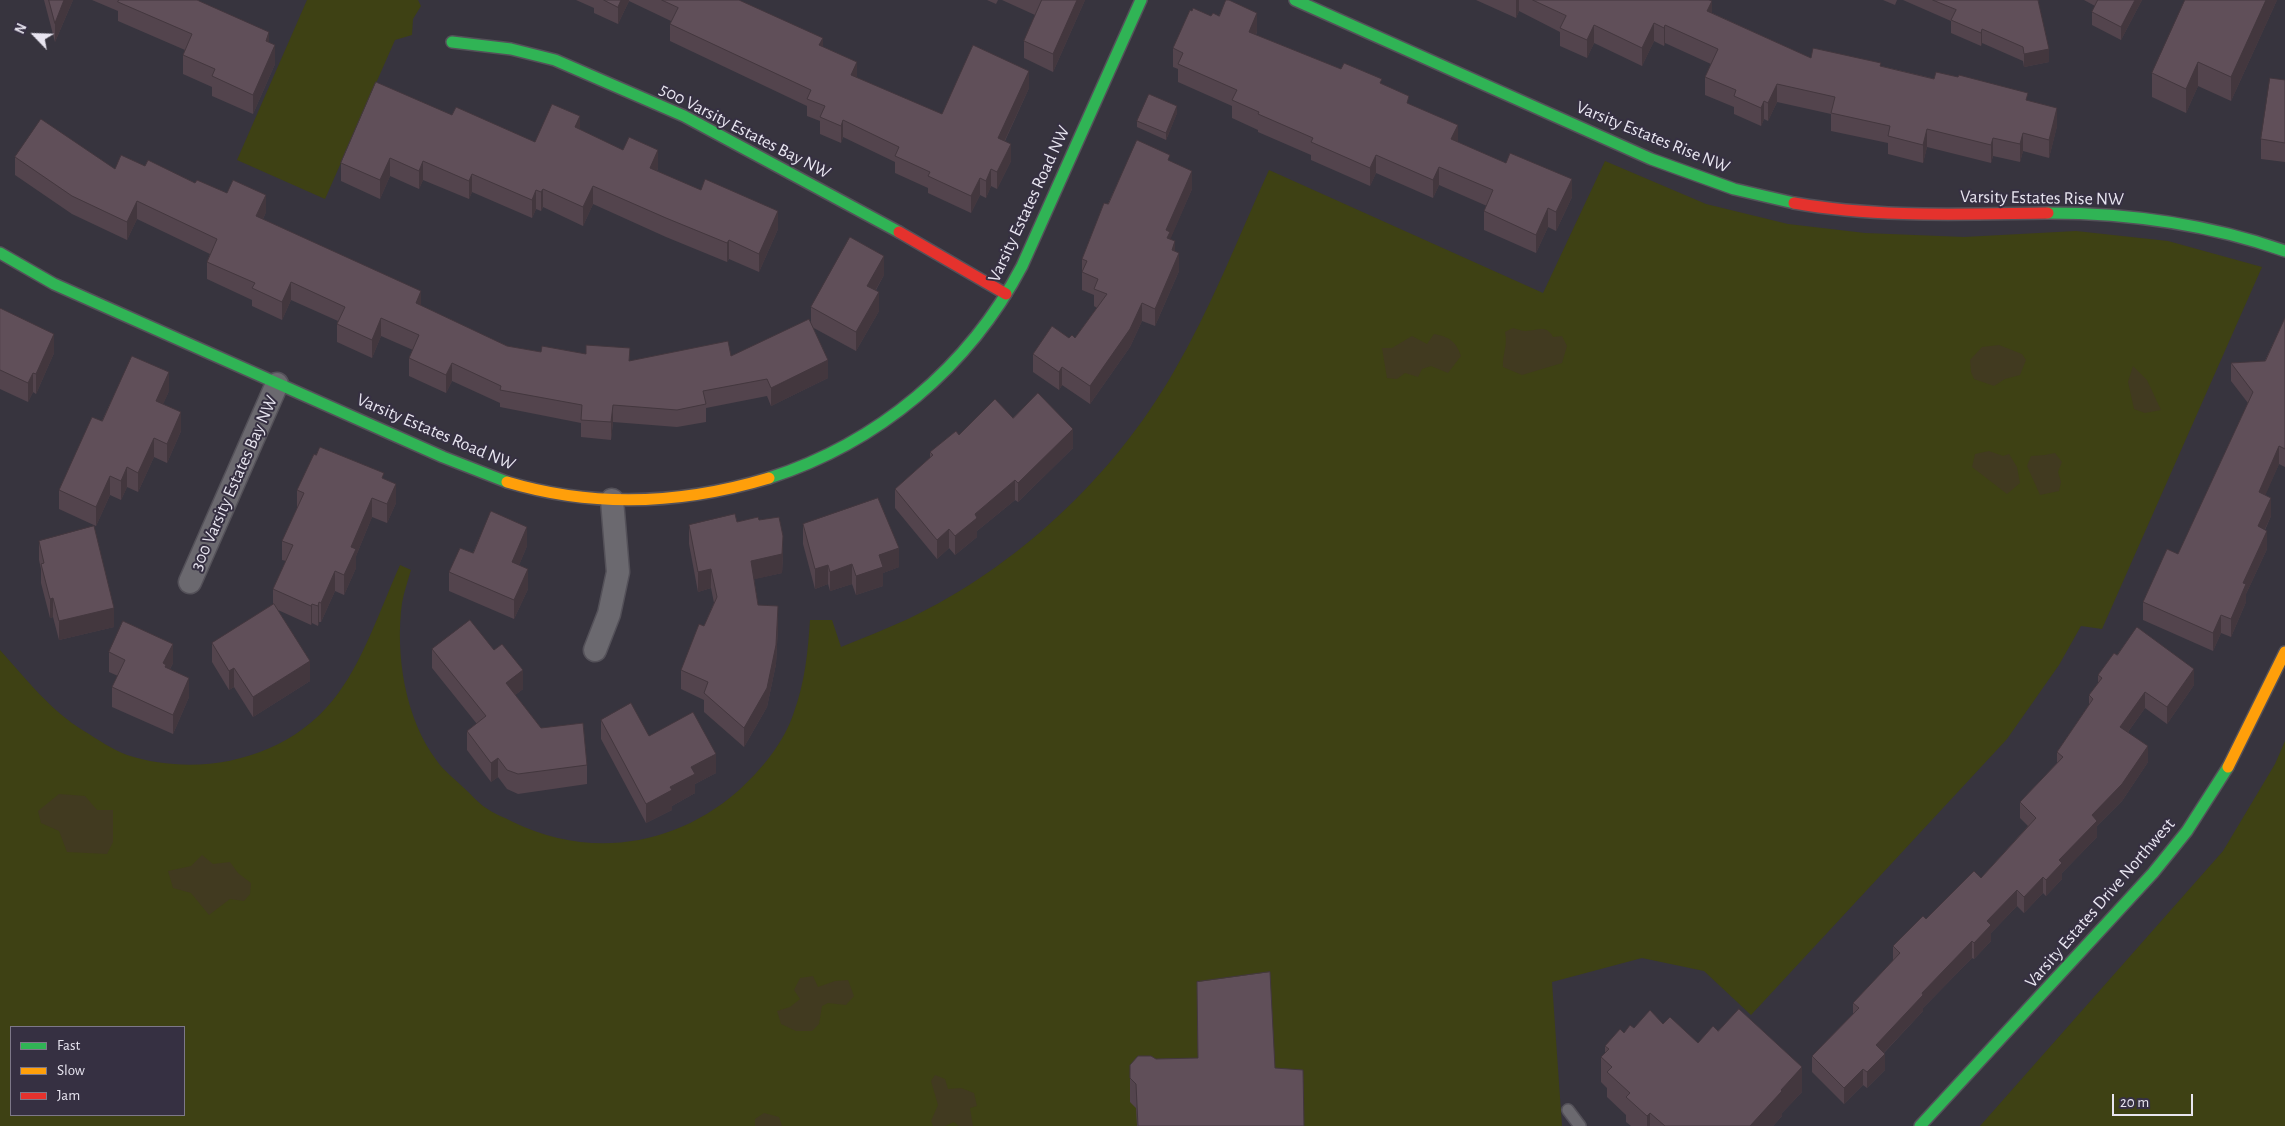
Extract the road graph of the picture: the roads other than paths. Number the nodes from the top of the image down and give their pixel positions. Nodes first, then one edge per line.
1 (1141, 0) edge
2 (1295, 0) edge
3 (452, 42) dead end
4 (2285, 251) edge
5 (0, 253) edge
6 (1006, 294) junction
7 (278, 384) junction
8 (612, 500) junction
9 (190, 582) dead end
10 (595, 650) dead end
11 (2285, 652) edge
12 (1568, 1110) dead end
13 (1580, 1126) edge
14 (1920, 1126) edge

1 - 6 street, Varsity Estates Road NW
2 - 4 street, Varsity Estates Rise NW
3 - 6 street, 500 Varsity Estates Bay NW
5 - 7 street, Varsity Estates Road NW
6 - 8 street, Varsity Estates Road NW
7 - 8 street, Varsity Estates Road NW
7 - 9 street, 300 Varsity Estates Bay NW
8 - 10 street
11 - 14 street, Varsity Estates Drive Northwest
12 - 13 lane

